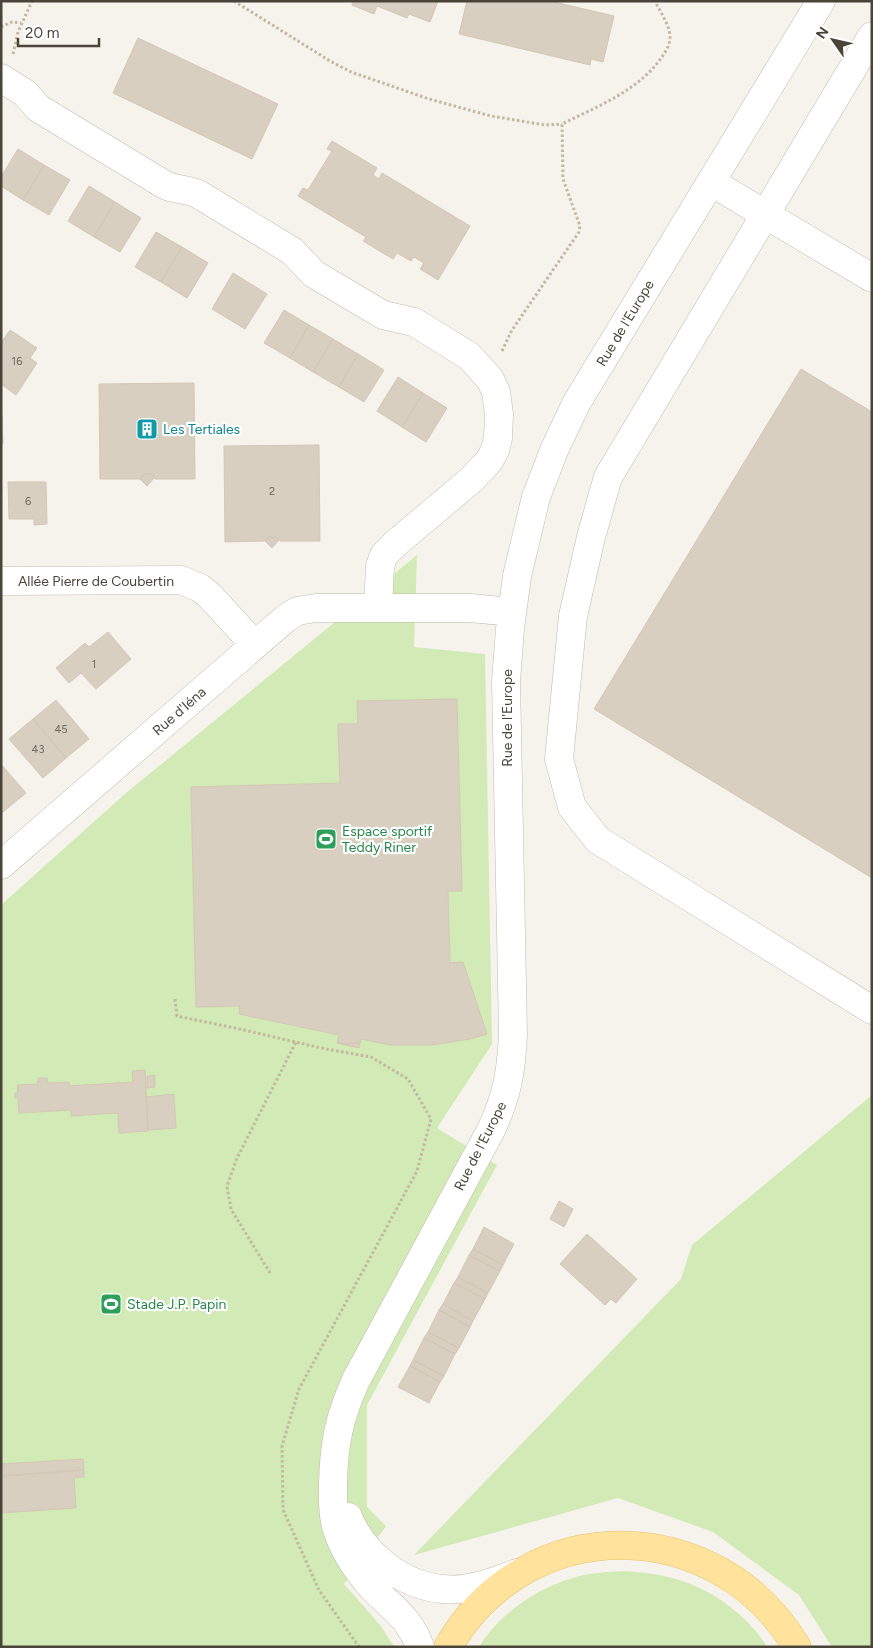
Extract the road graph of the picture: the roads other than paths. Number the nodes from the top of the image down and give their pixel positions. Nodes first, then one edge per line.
1 (821, 1) edge
2 (872, 36) edge
3 (4, 80) edge
4 (711, 182) junction
5 (766, 214) junction
6 (872, 278) edge
7 (1, 581) edge
8 (378, 607) junction
9 (512, 612) junction
10 (255, 645) junction
11 (1, 865) edge
12 (872, 1010) edge
13 (333, 1472) junction
14 (526, 1570) junction
15 (420, 1647) edge
16 (448, 1647) edge
17 (797, 1647) edge

1 - 4 street, Rue de l'Europe
2 - 5 street
3 - 8 street
4 - 5 street
4 - 9 street, Rue de l'Europe
5 - 6 street
5 - 12 street
7 - 10 street, Allée Pierre de Coubertin
8 - 9 street, Rue d'Iéna
8 - 10 street, Rue d'Iéna
9 - 13 street, Rue de l'Europe
10 - 11 street, Rue d'Iéna
13 - 14 street, Rue de l'Europe
13 - 15 street, Rue de l'Europe
14 - 16 main road
14 - 17 main road

